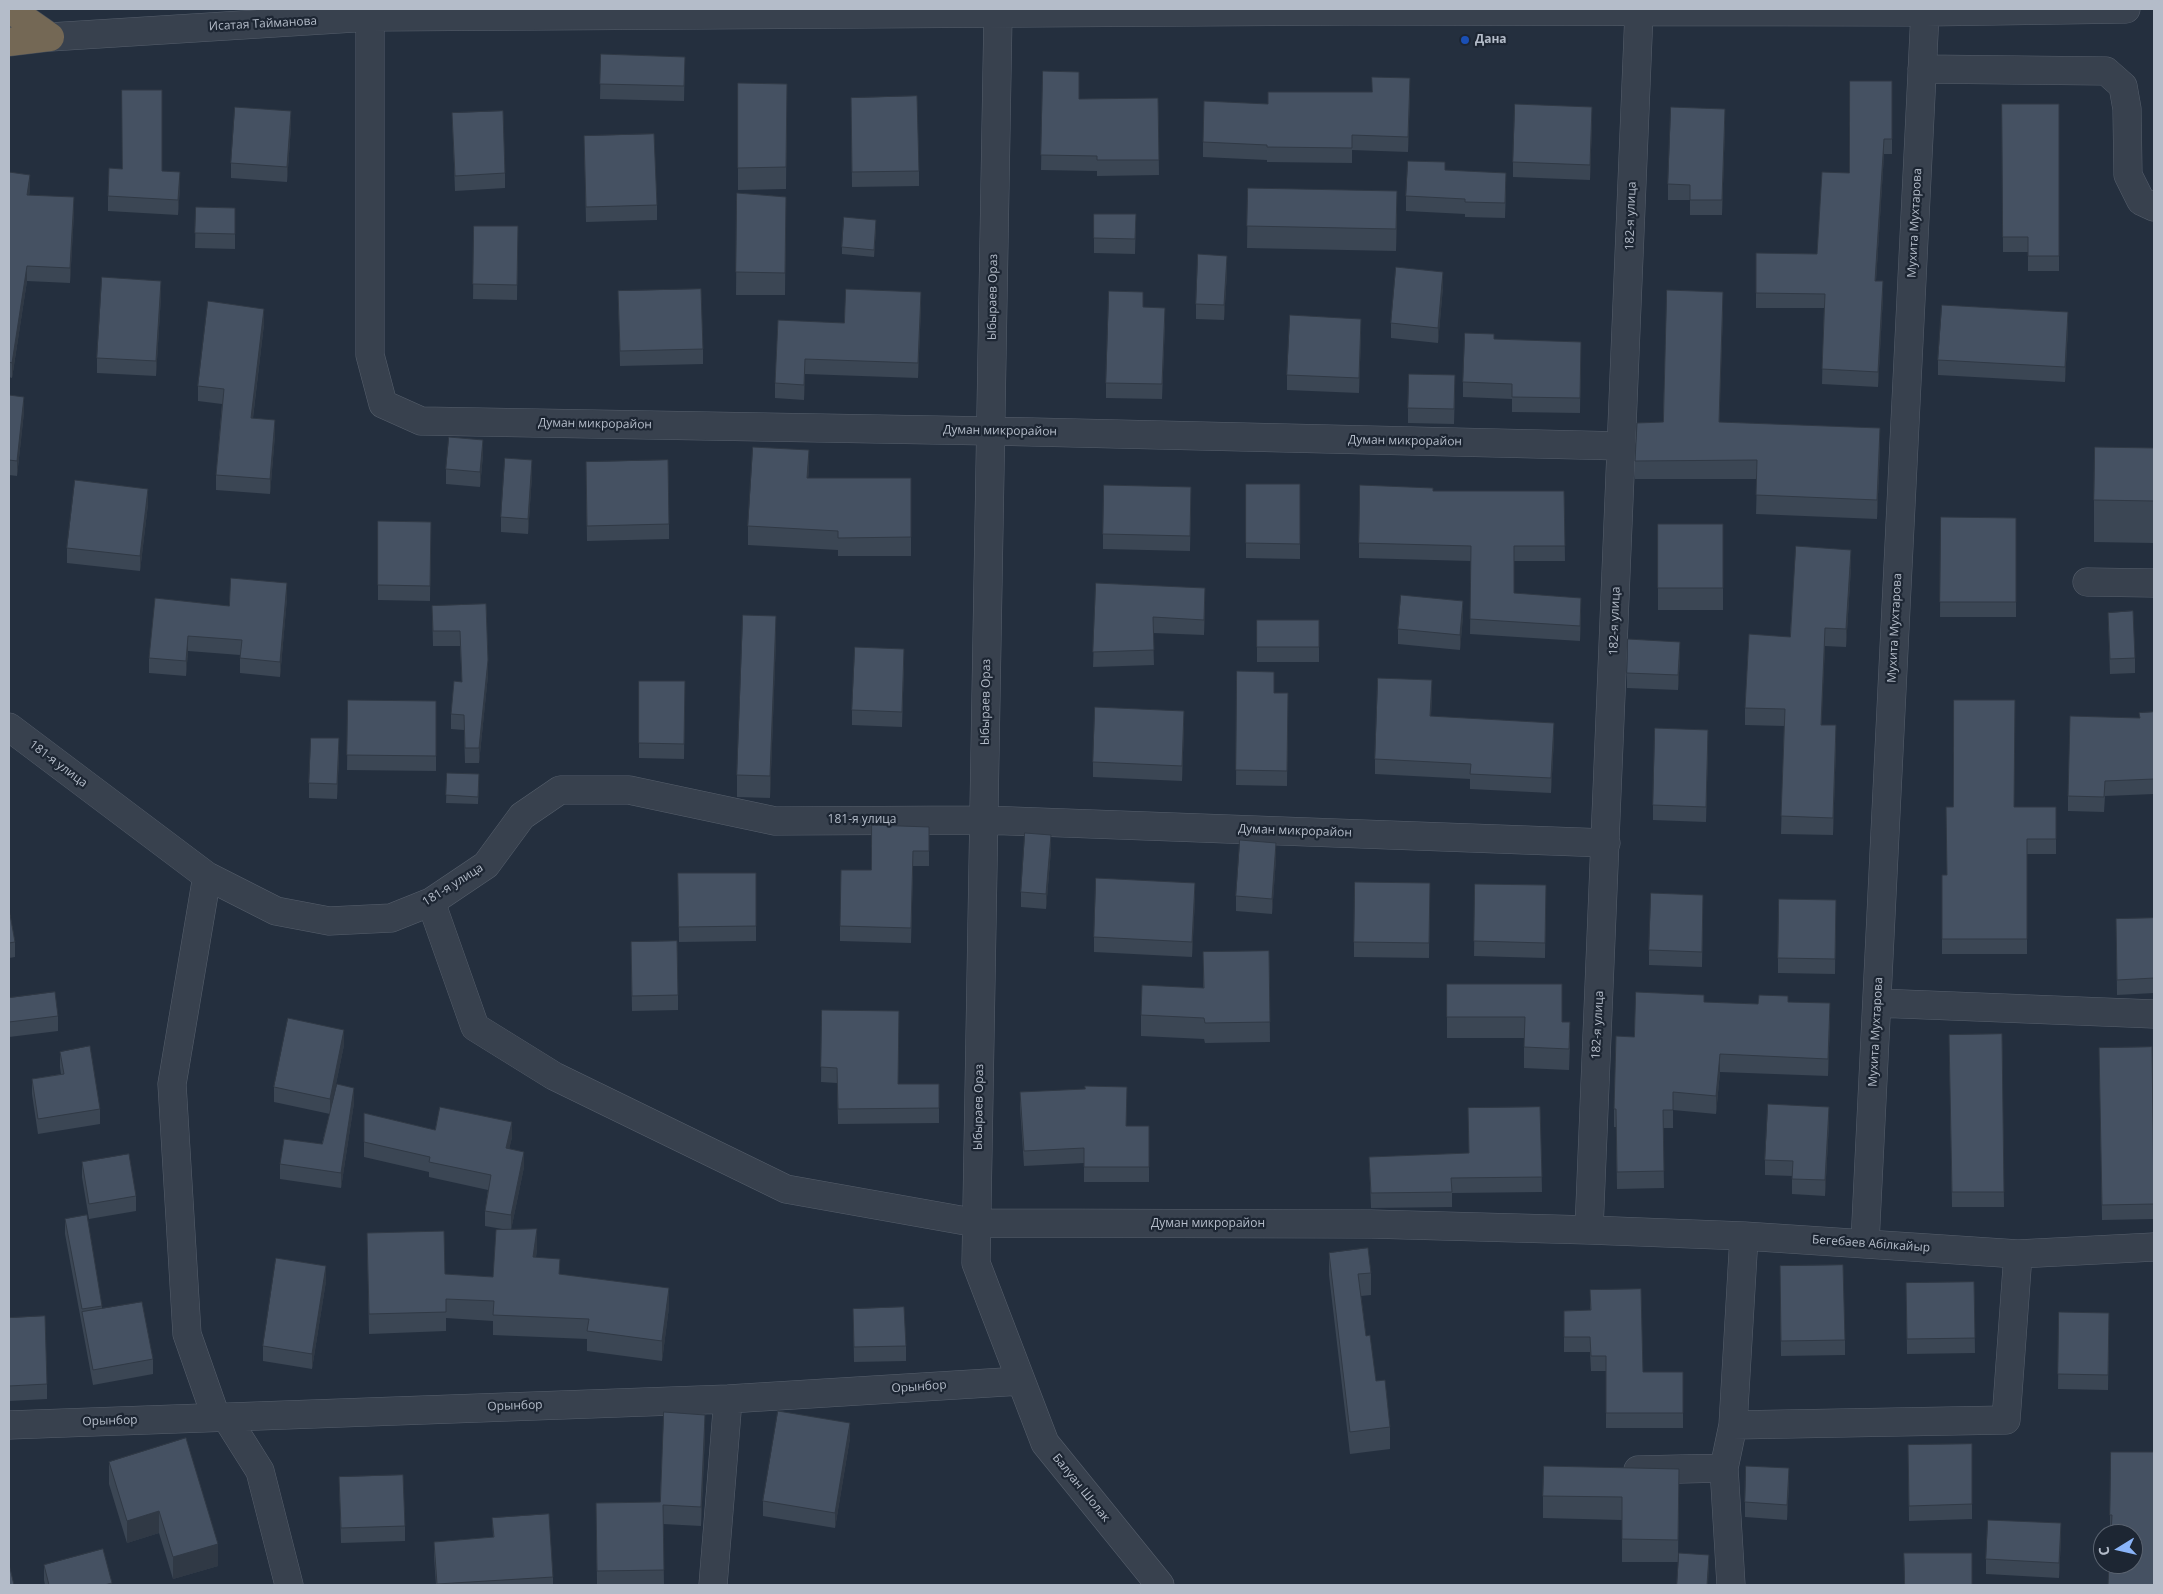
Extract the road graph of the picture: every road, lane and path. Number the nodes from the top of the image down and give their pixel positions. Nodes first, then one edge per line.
1 (10, 9) edge
2 (2126, 9) edge
3 (1351, 10) edge
4 (1680, 10) edge
5 (933, 12) edge
6 (1639, 12) junction
7 (1925, 12) junction
8 (998, 15) junction
9 (370, 18) junction
10 (50, 37) junction
11 (9, 42) edge
12 (1922, 69) junction
13 (2154, 207) edge
14 (991, 431) junction
15 (1622, 446) junction
16 (2087, 582) dead end
17 (2154, 583) edge
18 (9, 727) edge
19 (984, 820) junction
20 (1606, 842) junction
21 (207, 876) junction
22 (431, 902) junction
23 (1877, 1003) junction
24 (2154, 1014) edge
25 (976, 1223) junction
26 (1589, 1230) junction
27 (1744, 1236) junction
28 (1866, 1243) junction
29 (2154, 1247) edge
30 (2018, 1254) junction
31 (1021, 1381) junction
32 (728, 1399) junction
33 (221, 1417) junction
34 (9, 1425) edge
35 (1733, 1425) junction
36 (1724, 1468) junction
37 (1609, 1471) edge
38 (289, 1585) edge
39 (712, 1585) edge
40 (1160, 1585) edge
41 (1730, 1585) edge

1 - 10 highway
2 - 7 street, Исатая Тайманова
3 - 6 street, Исатая Тайманова
3 - 8 street, Исатая Тайманова
4 - 6 street, Исатая Тайманова
4 - 7 street, Исатая Тайманова
5 - 8 street, Исатая Тайманова
5 - 9 street, Исатая Тайманова
6 - 15 street, 182-я улица
7 - 12 street, Мухита Мухтарова
8 - 14 street, Ыбыраев Ораз
9 - 10 street, Исатая Тайманова
9 - 14 street, Думан микрорайон
10 - 11 highway
12 - 13 street
12 - 23 street, Мухита Мухтарова
14 - 15 street, Думан микрорайон
14 - 19 street, Ыбыраев Ораз
15 - 20 street, 182-я улица
16 - 17 street
18 - 21 street, 181-я улица
19 - 20 street, Думан микрорайон
19 - 22 street, 181-я улица
19 - 25 street, Ыбыраев Ораз
20 - 26 street, 182-я улица
21 - 22 street, 181-я улица
21 - 33 street
22 - 25 street, Думан микрорайон
23 - 24 street
23 - 28 street, Мухита Мухтарова
25 - 26 street, Думан микрорайон
25 - 31 street, Ыбыраев Ораз
26 - 27 street, Бегебаев Абілкайыр
27 - 28 street, Бегебаев Абілкайыр
27 - 35 street
28 - 30 street, Бегебаев Абілкайыр
29 - 30 street, Бегебаев Абілкайыр
30 - 35 street
31 - 32 street, Орынбор
31 - 40 street, Балуан Шолак
32 - 33 street, Орынбор
32 - 39 street
33 - 34 street, Орынбор
33 - 38 street
35 - 36 street
36 - 37 street
36 - 41 street

